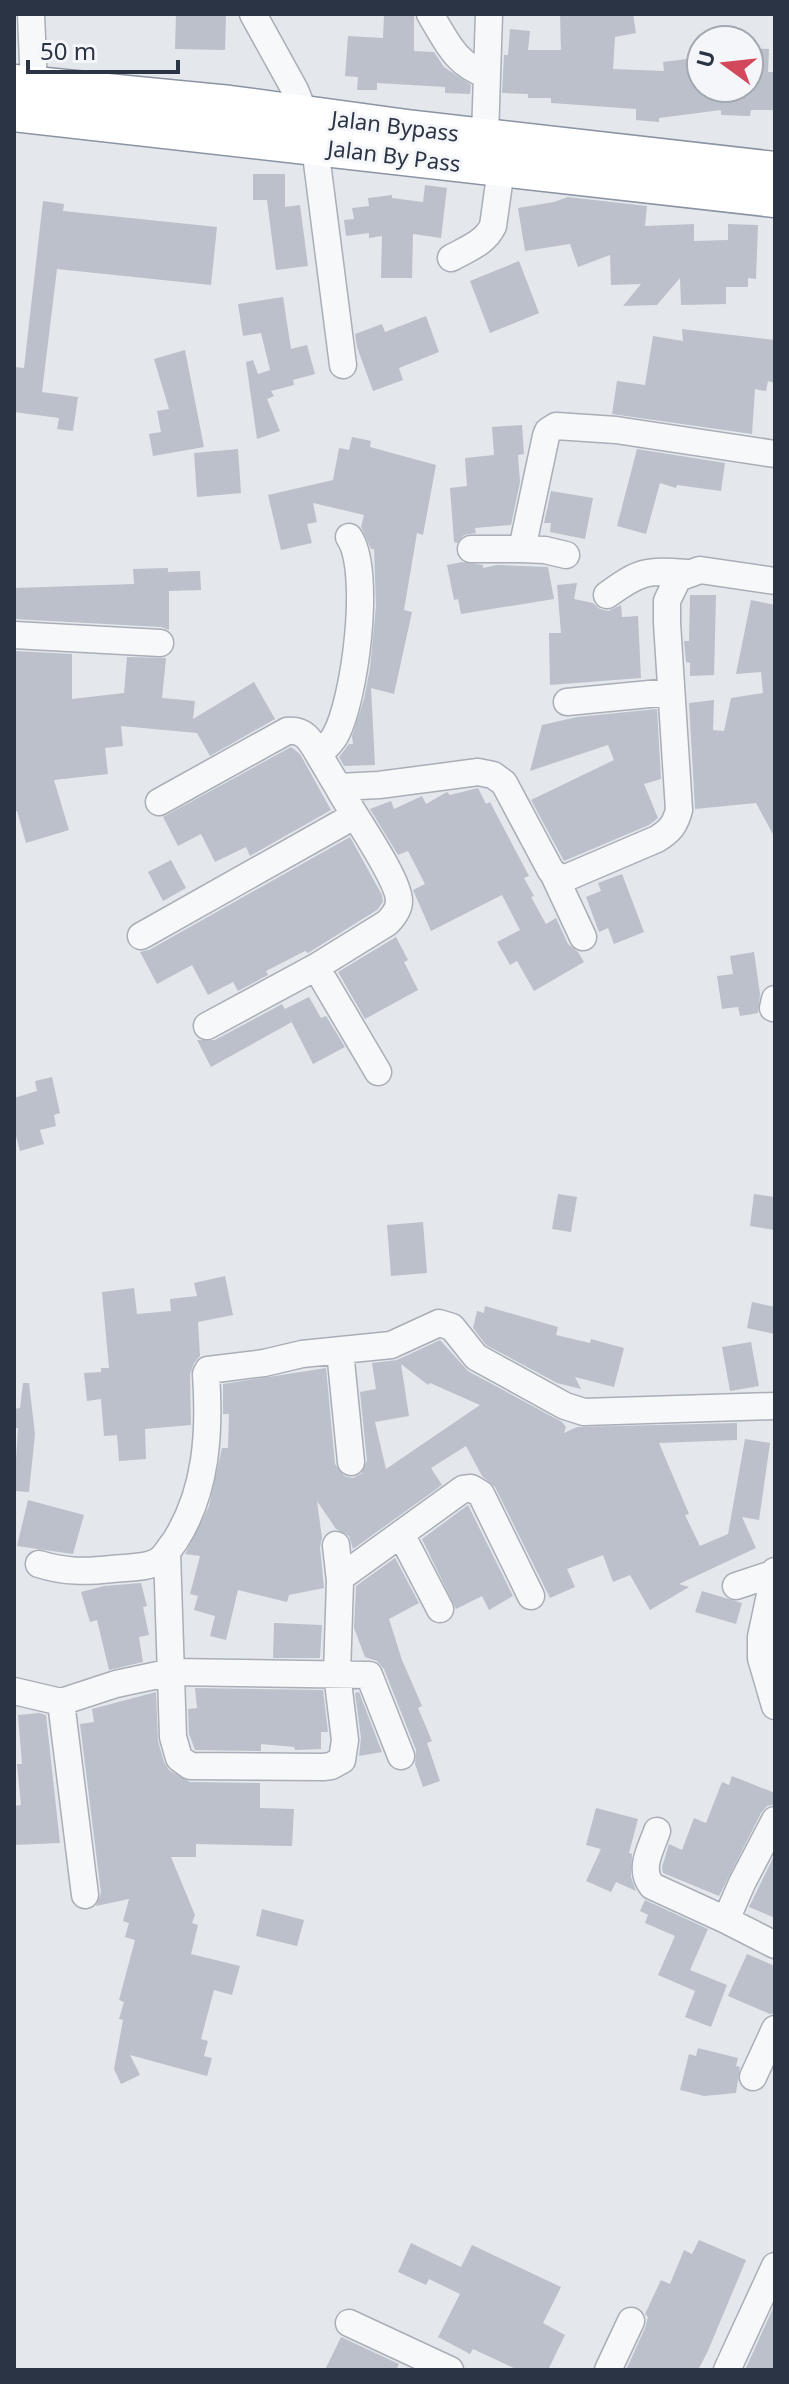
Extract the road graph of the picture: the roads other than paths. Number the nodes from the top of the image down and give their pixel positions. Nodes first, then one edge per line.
1 (31, 14) edge
2 (253, 14) edge
3 (430, 14) edge
4 (489, 14) edge
5 (487, 75) junction
6 (21, 94) edge
7 (310, 131) junction
8 (485, 136) junction
9 (501, 169) junction
10 (775, 170) edge
11 (775, 199) edge
12 (451, 258) dead end
13 (343, 365) dead end
14 (775, 454) edge
15 (349, 537) dead end
16 (471, 549) dead end
17 (522, 549) junction
18 (566, 555) dead end
19 (687, 573) junction
20 (775, 581) edge
21 (607, 595) dead end
22 (14, 635) edge
23 (160, 643) dead end
24 (670, 692) junction
25 (567, 702) dead end
26 (319, 755) junction
27 (338, 787) junction
28 (159, 802) dead end
29 (354, 816) junction
30 (554, 875) junction
31 (141, 936) dead end
32 (583, 937) dead end
33 (316, 967) junction
34 (207, 1026) dead end
35 (378, 1072) dead end
36 (340, 1351) junction
37 (775, 1406) edge
38 (351, 1462) dead end
39 (401, 1534) junction
40 (336, 1545) dead end
41 (167, 1553) junction
42 (39, 1564) dead end
43 (775, 1572) edge
44 (340, 1581) junction
45 (736, 1586) dead end
46 (531, 1596) dead end
47 (440, 1609) dead end
48 (172, 1672) junction
49 (337, 1674) junction
50 (14, 1691) edge
51 (61, 1702) junction
52 (775, 1706) edge
53 (401, 1756) dead end
54 (775, 1820) edge
55 (657, 1831) dead end
56 (85, 1895) dead end
57 (726, 1920) junction
58 (775, 1945) edge
59 (775, 2029) edge
60 (753, 2077) dead end
61 (775, 2266) edge
62 (631, 2321) dead end
63 (349, 2323) dead end
64 (411, 2362) edge
65 (450, 2370) edge
66 (608, 2370) edge
67 (727, 2370) edge

1 - 6 street
2 - 7 street
3 - 5 street
4 - 5 street
5 - 8 street
6 - 7 highway, Jalan Bypass
7 - 8 highway, Jalan Bypass
7 - 9 highway, Jalan By Pass
7 - 13 street
8 - 10 highway, Jalan Bypass
9 - 11 highway, Jalan By Pass
9 - 12 street
14 - 17 street
15 - 26 street
16 - 17 street
17 - 18 street
19 - 20 street
19 - 21 street
19 - 24 street
22 - 23 street
24 - 25 street
24 - 30 street
26 - 27 street
26 - 28 street
27 - 29 street
27 - 30 street
29 - 31 street
29 - 33 street
30 - 32 street
33 - 34 street
33 - 35 street
36 - 37 street
36 - 38 street
36 - 41 street
39 - 44 street
39 - 46 street
39 - 47 street
40 - 44 street
41 - 42 street
41 - 48 street
43 - 45 street
43 - 52 street
44 - 49 street
48 - 49 street
48 - 49 street
48 - 51 street
49 - 53 street
50 - 51 street
51 - 56 street
54 - 57 street
55 - 57 street
57 - 58 street
59 - 60 street
61 - 67 street
62 - 66 street
63 - 64 street
64 - 65 street

